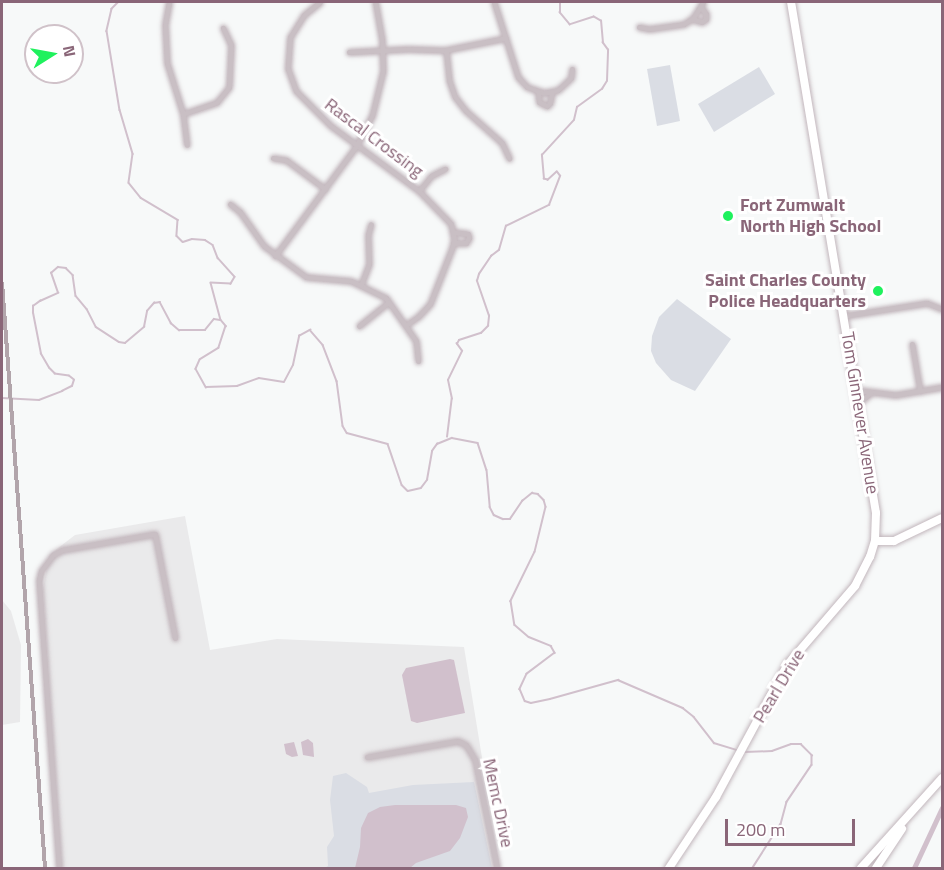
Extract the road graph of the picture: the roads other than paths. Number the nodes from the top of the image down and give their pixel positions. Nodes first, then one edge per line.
1 (169, 2) edge
2 (320, 2) edge
3 (375, 2) edge
4 (494, 2) edge
5 (791, 2) edge
6 (702, 4) edge
7 (692, 19) junction
8 (639, 27) dead end
9 (223, 28) dead end
10 (506, 38) junction
11 (446, 50) junction
12 (383, 51) junction
13 (349, 52) dead end
14 (572, 69) dead end
15 (538, 92) junction
16 (552, 92) junction
17 (183, 114) junction
18 (187, 145) dead end
19 (357, 145) junction
20 (273, 158) dead end
21 (509, 158) dead end
22 (444, 169) dead end
23 (325, 189) junction
24 (419, 191) junction
25 (230, 204) dead end
26 (371, 224) dead end
27 (453, 232) junction
28 (453, 243) junction
29 (276, 256) junction
30 (361, 285) junction
31 (389, 302) junction
32 (942, 309) edge
33 (843, 316) junction
34 (406, 324) junction
35 (359, 326) dead end
36 (912, 344) dead end
37 (418, 361) dead end
38 (942, 387) edge
39 (856, 390) junction
40 (920, 391) junction
41 (871, 393) junction
42 (858, 403) junction
43 (942, 518) edge
44 (875, 541) junction
45 (175, 638) dead end
46 (367, 756) dead end
47 (942, 778) edge
48 (916, 808) junction
49 (59, 868) edge
50 (497, 868) edge
51 (669, 868) edge
52 (861, 868) edge
53 (876, 868) edge

1 - 17 street
2 - 19 street, Rascal Crossing
3 - 12 street
4 - 10 street
5 - 33 main road, Tom Ginnever Avenue
6 - 7 street
6 - 7 street
7 - 8 street
9 - 17 street
10 - 11 street
10 - 15 street
11 - 12 street
11 - 21 street
12 - 13 street
12 - 19 street
14 - 16 street
15 - 16 street
15 - 16 street
17 - 18 street
19 - 23 street
19 - 24 street, Rascal Crossing
20 - 23 street
22 - 24 street
23 - 29 street
24 - 27 street, Rascal Crossing
25 - 29 street
26 - 30 street
27 - 28 street, Rascal Crossing
27 - 28 street, Rascal Crossing
28 - 34 street, Rascal Crossing
29 - 30 street
30 - 31 street
31 - 34 street
31 - 35 street
32 - 33 street
33 - 39 main road, Tom Ginnever Avenue
34 - 37 street
36 - 40 street
38 - 40 street
39 - 41 street
39 - 42 main road, Tom Ginnever Avenue
40 - 41 street
41 - 42 street
42 - 44 main road, Tom Ginnever Avenue
43 - 44 main road
44 - 51 main road, Pearl Drive
45 - 49 street
46 - 50 street, Memc Drive
47 - 48 main road
48 - 52 main road
48 - 53 main road

